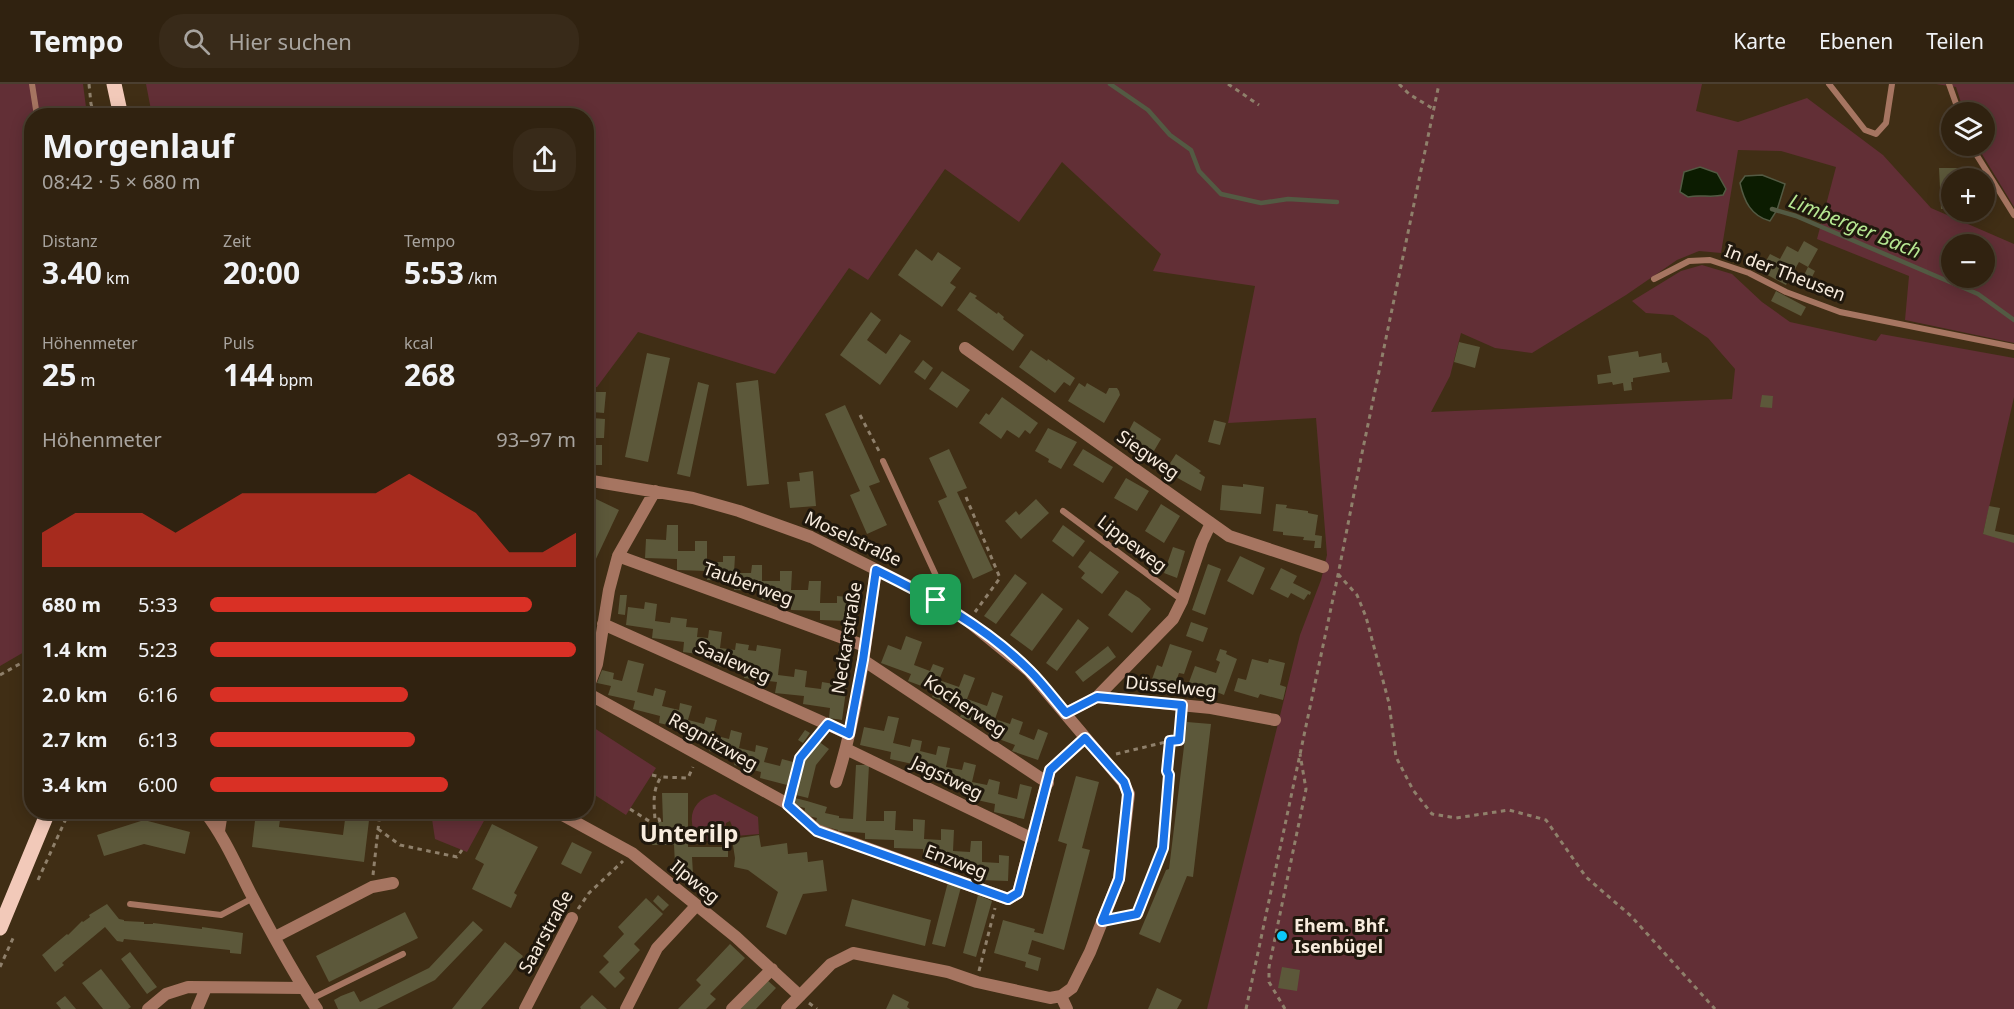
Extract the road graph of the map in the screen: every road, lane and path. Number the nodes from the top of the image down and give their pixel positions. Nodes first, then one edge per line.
1 (32, 84) edge
2 (89, 84) edge
3 (114, 84) edge
4 (1228, 84) edge
5 (1399, 84) edge
6 (1439, 84) edge
7 (1829, 84) edge
8 (1892, 84) edge
9 (1949, 84) edge
10 (1955, 102) edge
11 (1259, 105) dead end
12 (36, 108) edge
13 (92, 108) edge
14 (119, 108) edge
15 (1435, 110) junction
16 (1977, 156) edge
17 (2014, 215) edge
18 (1654, 279) dead end
19 (2014, 347) edge
20 (965, 348) dead end
21 (860, 415) dead end
22 (883, 461) joint
23 (594, 481) edge
24 (655, 491) junction
25 (966, 496) dead end
26 (1063, 511) dead end
27 (1211, 523) junction
28 (618, 556) junction
29 (1323, 567) dead end
30 (876, 570) junction
31 (1338, 575) junction
32 (936, 600) junction
33 (1182, 601) junction
34 (968, 621) junction
35 (603, 624) junction
36 (865, 645) junction
37 (863, 660) junction
38 (24, 662) edge
39 (594, 672) edge
40 (0, 675) edge
41 (594, 697) edge
42 (1097, 697) junction
43 (1182, 705) junction
44 (1066, 713) junction
45 (1275, 720) dead end
46 (828, 724) junction
47 (849, 734) junction
48 (1085, 738) junction
49 (1170, 741) junction
50 (846, 749) junction
51 (1299, 752) junction
52 (699, 755) junction
53 (1102, 757) junction
54 (652, 775) dead end
55 (661, 777) junction
56 (836, 782) dead end
57 (1048, 783) junction
58 (788, 805) junction
59 (630, 809) dead end
60 (45, 819) edge
61 (210, 819) edge
62 (221, 819) edge
63 (379, 819) edge
64 (570, 819) edge
65 (649, 822) dead end
66 (660, 822) dead end
67 (378, 829) junction
68 (219, 831) junction
69 (817, 831) joint
70 (1033, 839) junction
71 (462, 850) dead end
72 (632, 853) junction
73 (393, 883) dead end
74 (372, 887) junction
75 (998, 897) junction
76 (253, 898) junction
77 (130, 904) dead end
78 (696, 906) junction
79 (572, 918) joint
80 (1102, 921) junction
81 (0, 928) edge
82 (275, 937) junction
83 (403, 954) dead end
84 (772, 969) junction
85 (977, 982) junction
86 (206, 988) junction
87 (303, 988) junction
88 (1061, 996) junction
89 (805, 1000) junction
90 (314, 1004) edge
91 (148, 1009) edge
92 (197, 1009) edge
93 (525, 1009) edge
94 (626, 1009) edge
95 (732, 1009) edge
96 (787, 1009) edge
97 (817, 1009) edge
98 (1067, 1009) edge
99 (1246, 1009) edge
100 (1285, 1009) edge
101 (1715, 1009) edge

1 - 12 lane
2 - 13 path
3 - 14 main road
4 - 11 path
5 - 15 path
6 - 15 path
7 - 8 lane
9 - 10 lane
15 - 31 path
16 - 17 lane
18 - 19 lane, In der Theusen
20 - 27 street, Siegweg
21 - 22 path
22 - 32 lane
23 - 24 street, Moselstraße
24 - 28 street
24 - 30 street, Moselstraße
25 - 34 path
26 - 33 lane, Lippeweg
27 - 29 street, Siegweg
27 - 33 street
28 - 35 street
28 - 36 street, Tauberweg
30 - 32 street, Moselstraße
30 - 36 street, Neckarstraße
31 - 51 path
31 - 101 path
32 - 34 street, Moselstraße
33 - 42 street
34 - 44 street, Moselstraße
35 - 39 street
35 - 46 street, Saaleweg
36 - 37 street, Neckarstraße
37 - 47 street, Neckarstraße
37 - 57 street, Kocherweg
38 - 40 path
41 - 52 street, Regnitzweg
42 - 43 street, Düsselweg
42 - 44 street
43 - 45 street, Düsselweg
43 - 49 path
44 - 48 street, Moselstraße
46 - 47 street, Saaleweg
46 - 58 path
47 - 50 street, Neckarstraße
48 - 53 street, Moselstraße
48 - 57 street, Enzweg
49 - 53 path
49 - 80 path
50 - 56 street, Neckarstraße
50 - 70 street, Jagstweg
51 - 99 path
51 - 100 path
52 - 55 path
52 - 58 street, Regnitzweg
53 - 80 street, Moselstraße
54 - 55 path
55 - 66 path
57 - 70 street, Enzweg
58 - 69 street, Regnitzweg
59 - 65 path
60 - 81 main road
61 - 68 street
62 - 68 street
63 - 67 path
64 - 72 street, Ilpweg
67 - 71 path
67 - 74 path
68 - 76 street
69 - 75 street, Enzweg
70 - 75 street, Enzweg
72 - 78 street, Ilpweg
72 - 79 path, Saarstraße
73 - 74 street
74 - 82 street
75 - 85 path
76 - 77 lane
76 - 82 street
78 - 84 street, Ilpweg
78 - 94 street
79 - 93 street, Saarstraße
80 - 88 street, Moselstraße
82 - 87 street
83 - 90 lane
84 - 89 street, Ilpweg
84 - 95 street
85 - 88 street
85 - 89 street
86 - 87 street
86 - 91 street
86 - 92 street
87 - 90 street
88 - 98 street
89 - 96 street
89 - 97 path

